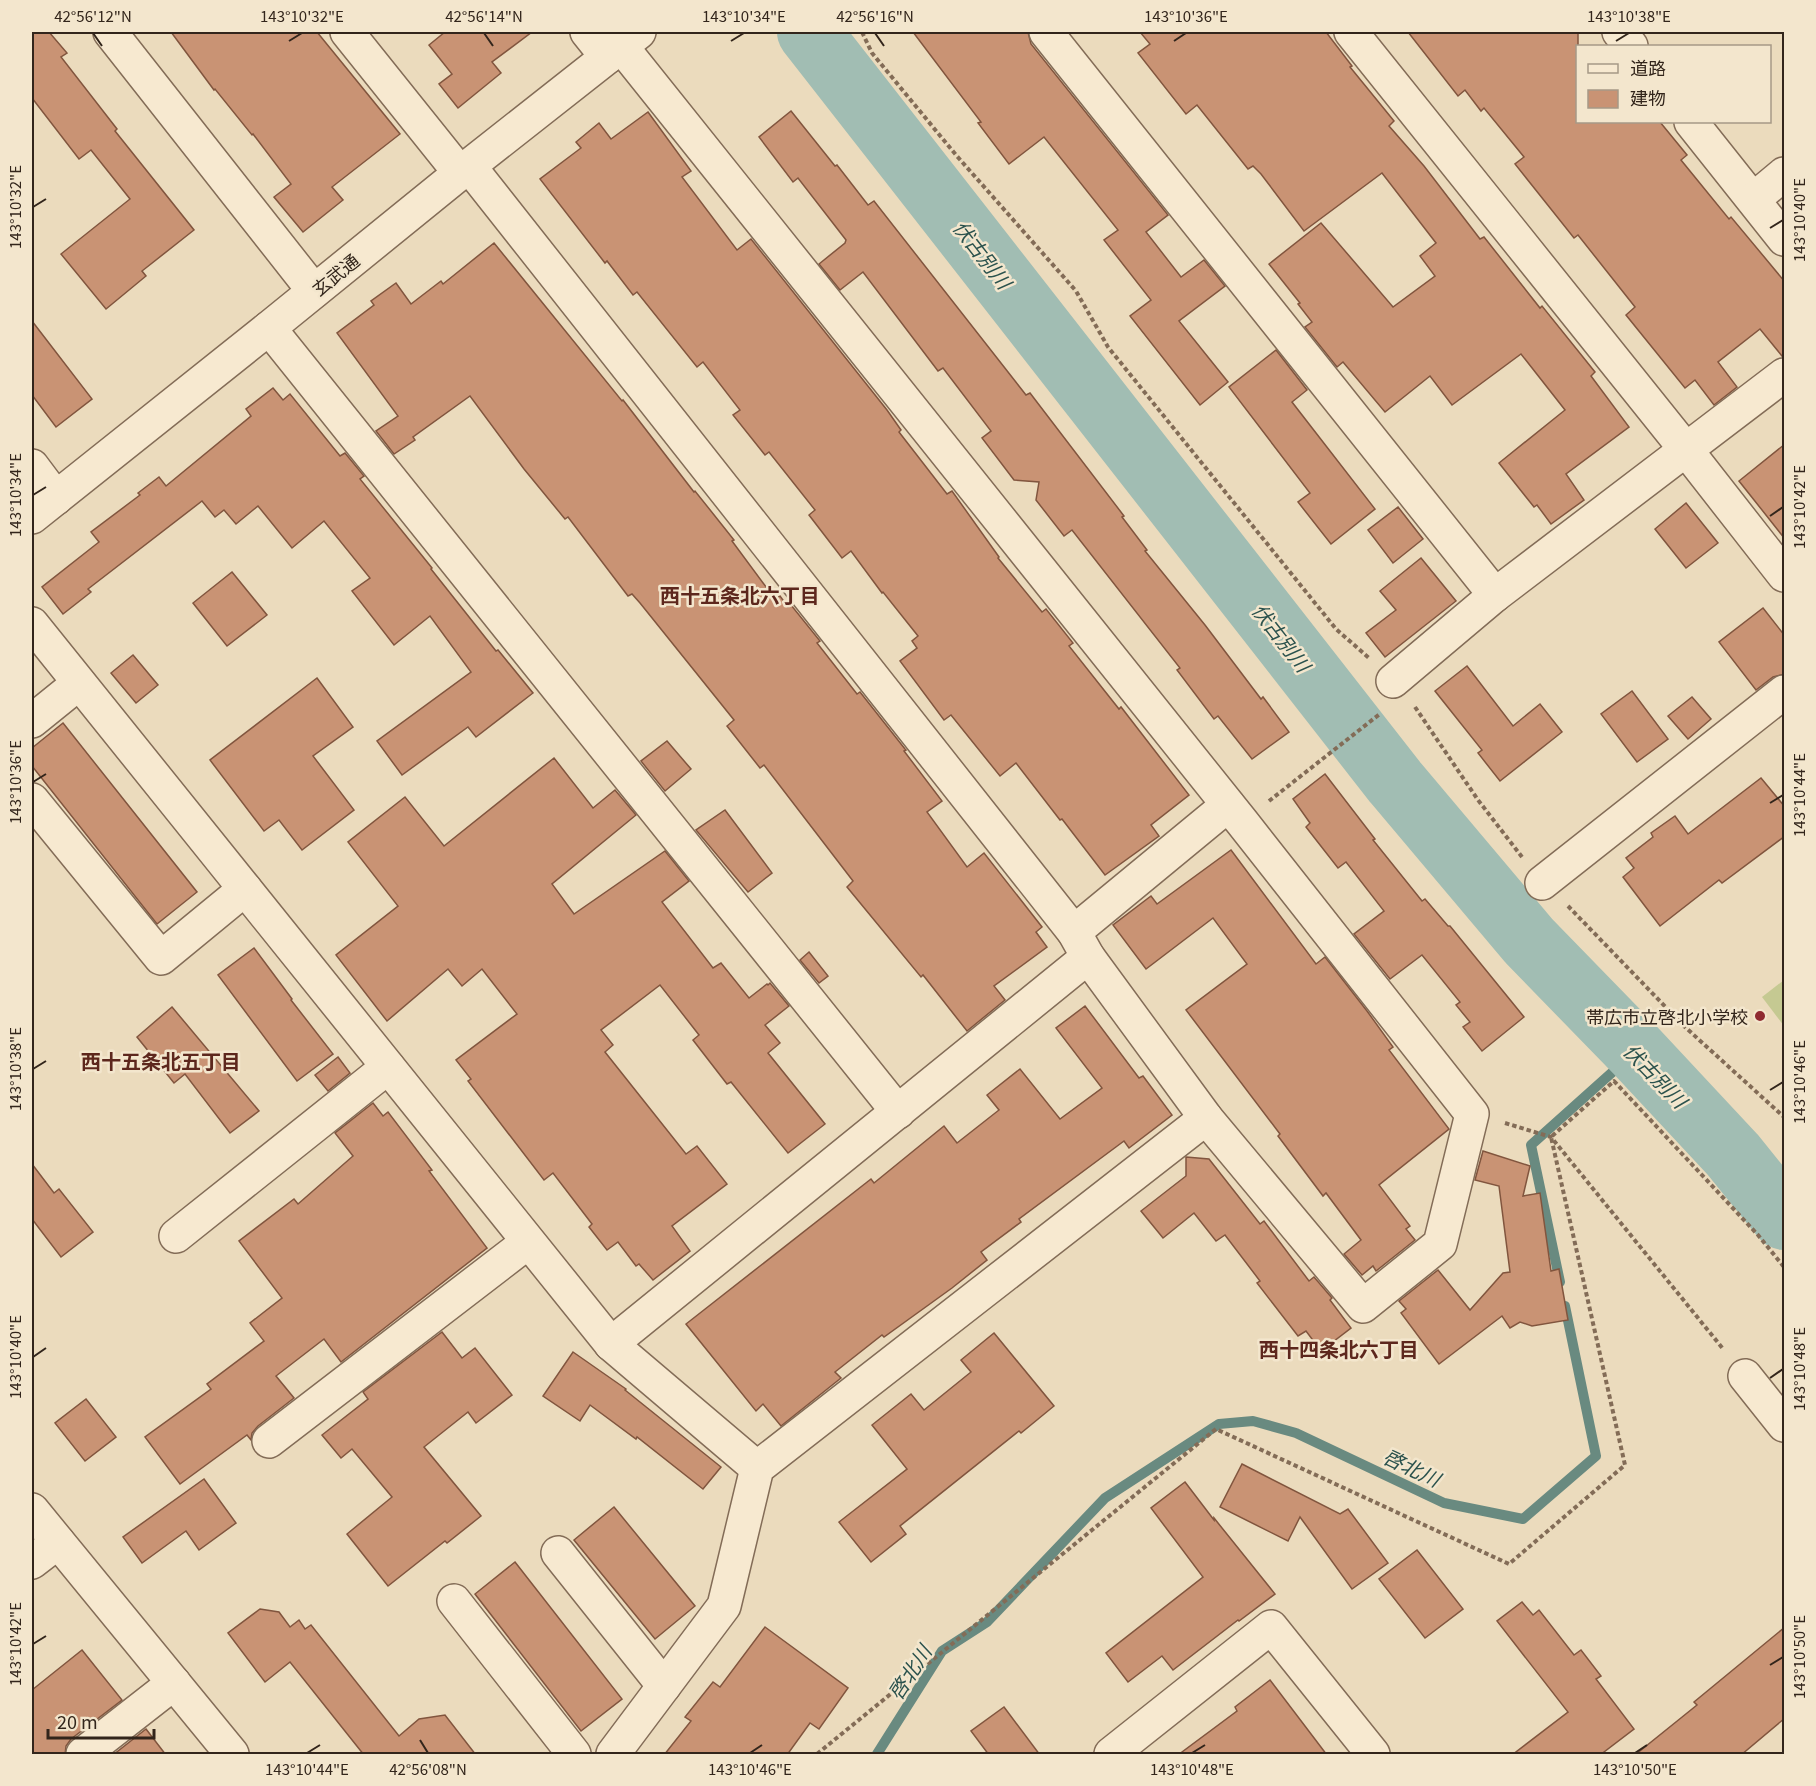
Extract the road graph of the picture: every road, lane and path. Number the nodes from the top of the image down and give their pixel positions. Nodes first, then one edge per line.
1 (110, 32) edge
2 (347, 32) edge
3 (587, 32) edge
4 (862, 32) edge
5 (1046, 32) edge
6 (1351, 32) edge
7 (1619, 32) edge
8 (622, 45) edge
9 (1630, 45) edge
10 (1692, 123) edge
11 (464, 169) junction
12 (1785, 174) edge
13 (1754, 199) junction
14 (1785, 238) edge
15 (315, 291) junction
16 (268, 328) junction
17 (1785, 375) edge
18 (1687, 450) junction
19 (32, 466) edge
20 (44, 508) edge
21 (1785, 575) edge
22 (1495, 595) junction
23 (32, 624) edge
24 (79, 683) junction
25 (1785, 692) edge
26 (1388, 695) junction
27 (32, 721) edge
28 (32, 800) edge
29 (1235, 813) junction
30 (1542, 883) junction
31 (245, 889) junction
32 (1081, 944) junction
33 (388, 1066) junction
34 (898, 1112) junction
35 (1472, 1114) junction
36 (1785, 1116) edge
37 (1206, 1118) junction
38 (1551, 1137) junction
39 (176, 1236) dead end
40 (528, 1242) junction
41 (1785, 1267) edge
42 (611, 1344) junction
43 (1745, 1376) joint
44 (1785, 1425) edge
45 (269, 1441) dead end
46 (758, 1468) junction
47 (32, 1510) edge
48 (58, 1542) junction
49 (558, 1553) dead end
50 (32, 1562) edge
51 (454, 1601) dead end
52 (174, 1683) junction
53 (664, 1686) junction
54 (83, 1755) edge
55 (232, 1755) edge
56 (574, 1755) edge
57 (613, 1755) edge
58 (817, 1755) edge
59 (1111, 1755) edge
60 (1373, 1755) edge

1 - 15 street
2 - 11 street
3 - 8 street
4 - 26 path
5 - 22 street
6 - 18 street
7 - 9 street
8 - 11 street, 玄武通
8 - 29 street
10 - 13 street
11 - 15 street, 玄武通
11 - 32 street
12 - 13 street
13 - 14 street
15 - 16 street, 玄武通
16 - 20 street, 玄武通
16 - 34 street
17 - 18 street
18 - 21 street
18 - 22 street
19 - 20 street
22 - 26 street
23 - 24 street
24 - 27 street
24 - 31 street
25 - 30 street
26 - 29 path
26 - 30 path
28 - 31 street
29 - 32 street
29 - 35 street
30 - 36 path
31 - 33 street
32 - 34 street
32 - 37 street
33 - 39 street
33 - 40 street
34 - 42 street
35 - 37 street
35 - 38 path
37 - 46 street
38 - 41 path
38 - 43 path
38 - 58 path
40 - 42 street
40 - 45 street
42 - 46 street
43 - 44 street
46 - 53 street
47 - 48 street
48 - 50 street
48 - 52 street
49 - 53 street
51 - 56 street
52 - 54 street
52 - 55 street
53 - 57 street
59 - 60 street

